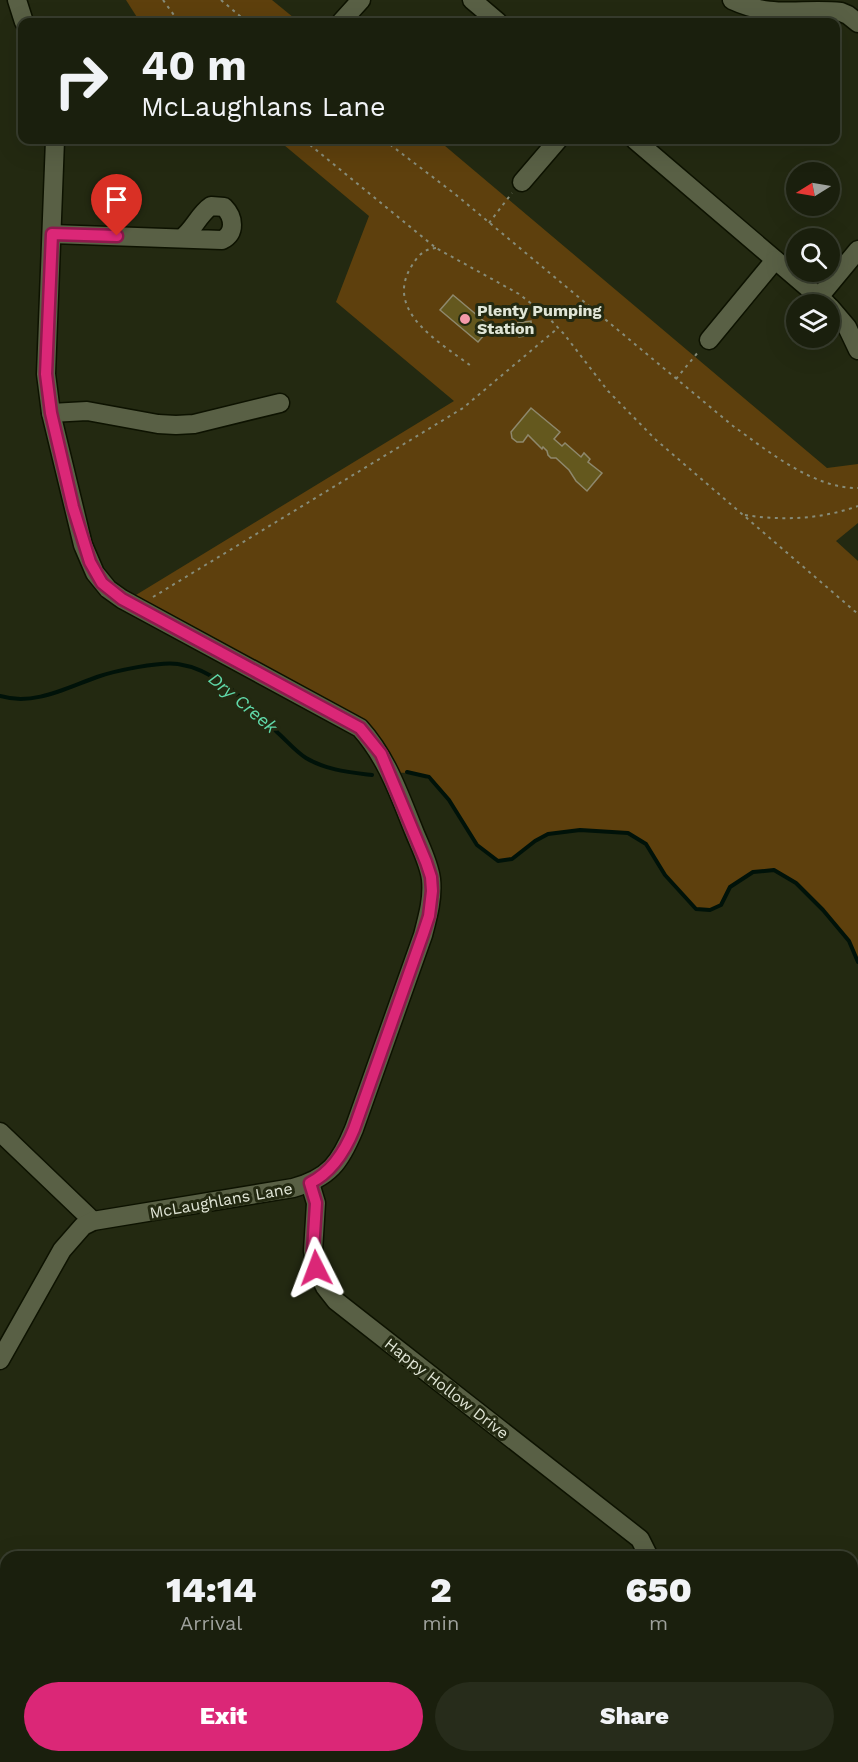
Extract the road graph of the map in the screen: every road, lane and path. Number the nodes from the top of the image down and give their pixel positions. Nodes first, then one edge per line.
1 (16, 0) edge
2 (163, 0) edge
3 (221, 0) edge
4 (361, 0) edge
5 (472, 0) edge
6 (732, 0) edge
7 (23, 18) edge
8 (176, 18) edge
9 (243, 18) edge
10 (345, 18) edge
11 (493, 18) edge
12 (858, 23) edge
13 (55, 144) edge
14 (309, 144) edge
15 (389, 144) edge
16 (555, 144) edge
17 (640, 144) edge
18 (522, 182) joint
19 (489, 224) junction
20 (52, 234) junction
21 (182, 238) dead end
22 (436, 248) junction
23 (858, 250) edge
24 (775, 260) junction
25 (815, 294) edge
26 (831, 294) edge
27 (840, 319) edge
28 (558, 328) junction
29 (709, 340) joint
30 (858, 350) edge
31 (471, 366) dead end
32 (676, 379) junction
33 (280, 403) dead end
34 (51, 413) junction
35 (858, 488) edge
36 (858, 506) edge
37 (745, 515) junction
38 (139, 609) junction
39 (858, 614) edge
40 (0, 1132) edge
41 (310, 1183) junction
42 (93, 1221) junction
43 (0, 1360) edge
44 (646, 1551) edge

1 - 7 street
2 - 8 path
3 - 9 path
4 - 10 street
5 - 11 street
6 - 12 street
13 - 20 street, McLaughlans Lane
14 - 22 path
15 - 19 path
16 - 18 street
17 - 24 street
18 - 19 path
19 - 32 path
20 - 21 street
20 - 34 street, McLaughlans Lane
22 - 28 path
22 - 31 path
23 - 26 street
24 - 25 street
24 - 29 street
27 - 30 street
28 - 37 path
28 - 38 path
29 - 32 path
32 - 35 path
33 - 34 street
34 - 38 street, McLaughlans Lane
36 - 37 path
37 - 39 path
38 - 41 street, McLaughlans Lane
40 - 42 street
41 - 42 street, McLaughlans Lane
41 - 44 street, Happy Hollow Drive
42 - 43 street

